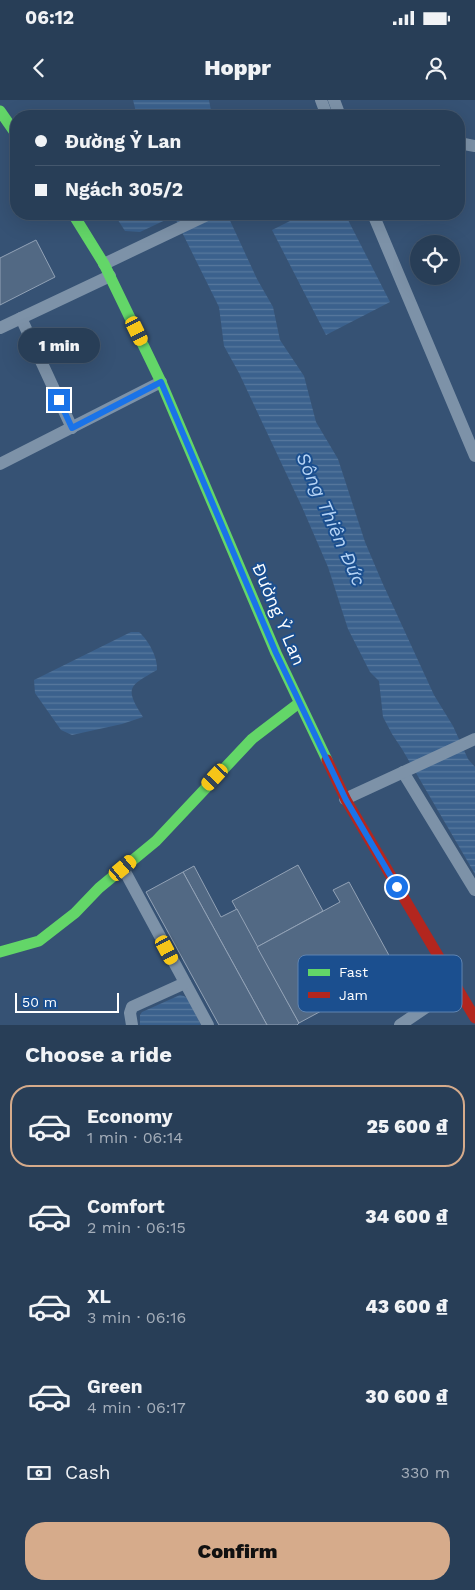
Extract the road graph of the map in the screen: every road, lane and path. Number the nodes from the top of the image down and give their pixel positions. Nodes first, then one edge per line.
1 (0, 111) edge
2 (10, 125) edge
3 (77, 220) edge
4 (197, 220) edge
5 (376, 220) edge
6 (104, 264) junction
7 (110, 276) junction
8 (21, 318) junction
9 (0, 328) edge
10 (161, 382) junction
11 (72, 428) junction
12 (475, 456) edge
13 (0, 464) edge
14 (299, 703) junction
15 (475, 739) edge
16 (403, 772) junction
17 (345, 799) junction
18 (123, 868) junction
19 (475, 890) edge
20 (0, 952) edge
21 (437, 955) edge
22 (185, 983) junction
23 (462, 997) edge
24 (419, 1012) edge
25 (475, 1018) edge
26 (132, 1025) edge
27 (208, 1025) edge
28 (400, 1025) edge

1 - 2 main road
3 - 6 main road, Đường Ỷ Lan
4 - 6 street
5 - 12 street
6 - 7 main road, Đường Ỷ Lan
7 - 8 street
7 - 10 main road, Đường Ỷ Lan
8 - 9 street
8 - 11 street
10 - 11 street
10 - 14 main road, Đường Ỷ Lan
11 - 13 street
14 - 17 main road, Đường Ỷ Lan
14 - 18 main road
15 - 16 street
16 - 17 street
16 - 19 street
17 - 21 main road, Đường Ỷ Lan
18 - 20 main road
18 - 22 street
22 - 26 street
22 - 27 street
23 - 25 main road, Đường Ỷ Lan
24 - 28 street

